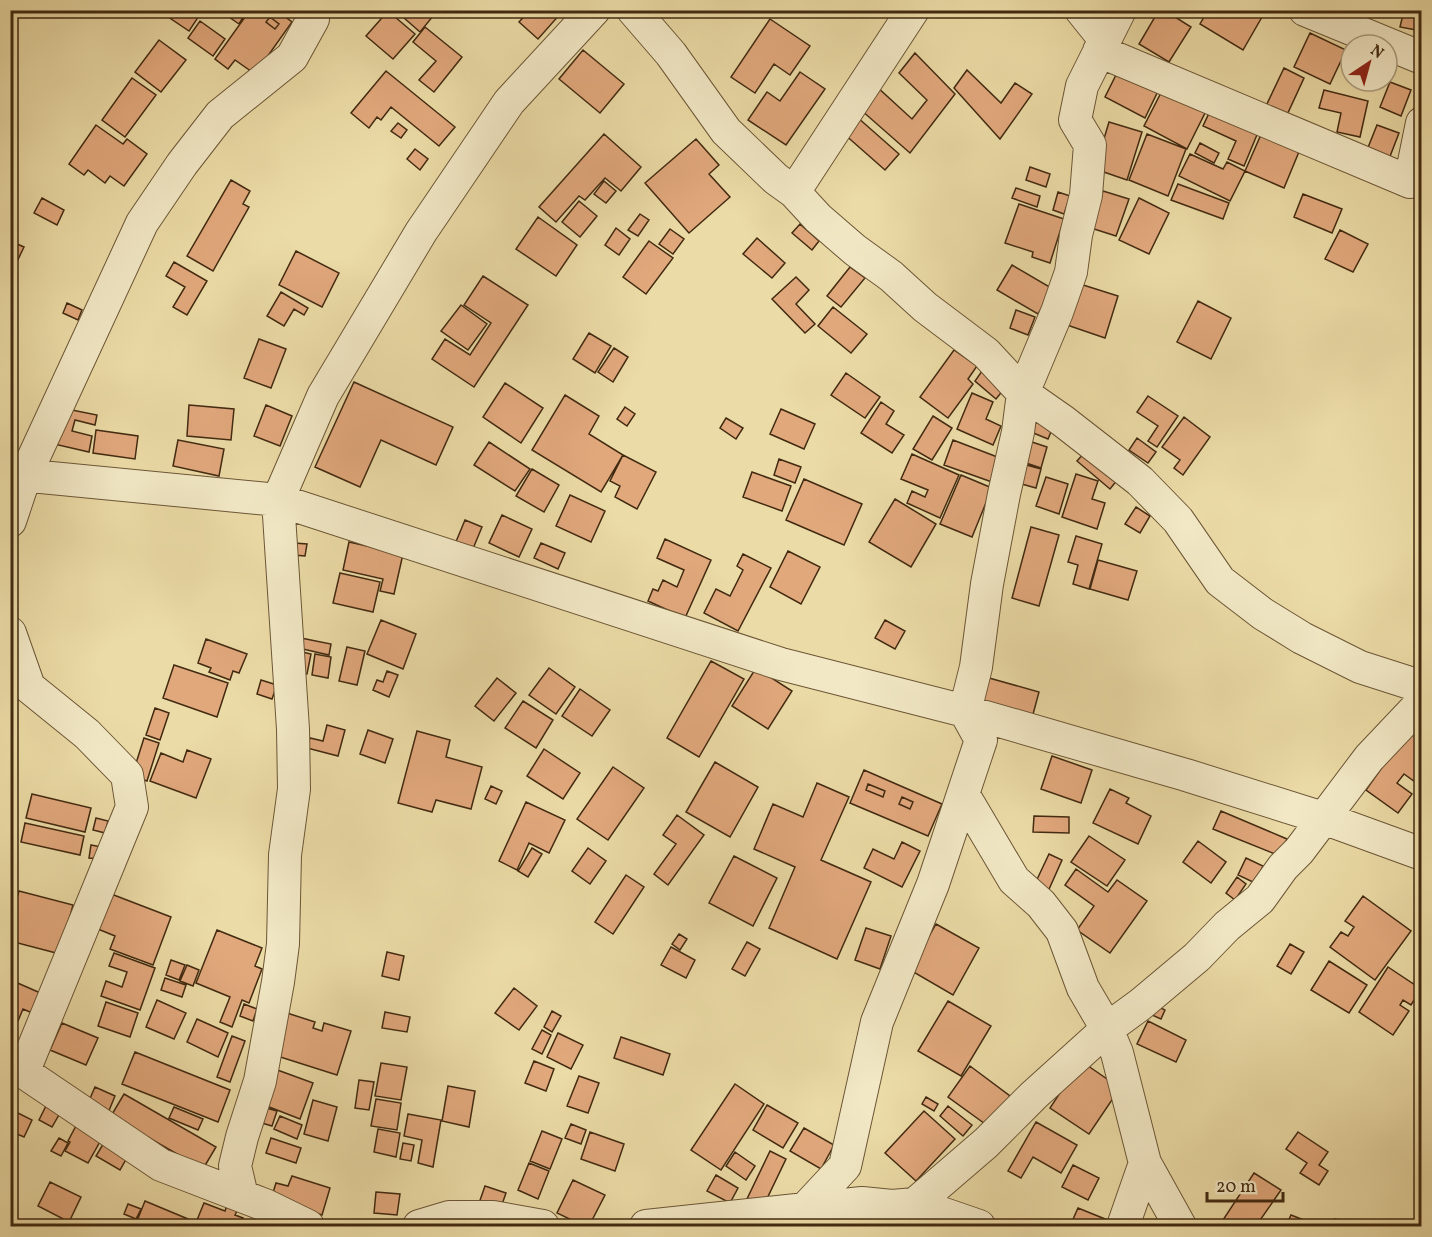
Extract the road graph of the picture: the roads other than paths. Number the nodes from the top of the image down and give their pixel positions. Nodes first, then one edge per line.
1 (309, 10) edge
2 (594, 10) edge
3 (633, 10) edge
4 (913, 10) edge
5 (1081, 10) edge
6 (1120, 10) edge
7 (1305, 10) edge
8 (1102, 45) junction
9 (1422, 58) edge
10 (1422, 123) edge
11 (794, 192) junction
12 (1023, 393) junction
13 (18, 475) edge
14 (278, 500) junction
15 (10, 521) edge
16 (10, 633) edge
17 (1422, 684) edge
18 (1422, 702) edge
19 (965, 711) junction
20 (963, 794) junction
21 (1323, 818) junction
22 (1422, 854) edge
23 (1107, 1029) junction
24 (17, 1068) edge
25 (1145, 1163) junction
26 (242, 1196) junction
27 (915, 1204) junction
28 (804, 1219) edge
29 (308, 1227) edge
30 (419, 1227) edge
31 (543, 1227) edge
32 (646, 1227) edge
33 (979, 1227) edge
34 (1123, 1227) edge
35 (1180, 1227) edge

1 - 13 street
2 - 14 street
3 - 11 street
4 - 11 street
5 - 8 street
6 - 8 street
7 - 9 street
8 - 10 street
8 - 12 street
11 - 12 street
12 - 17 street
12 - 19 street
13 - 14 street
13 - 15 street
14 - 19 street
14 - 26 street
16 - 24 street
18 - 21 street
19 - 20 street
19 - 21 street
20 - 23 street
20 - 28 street
21 - 22 street
21 - 23 street
23 - 25 street
23 - 27 street
24 - 26 street
25 - 34 street
25 - 35 street
26 - 29 street
27 - 28 street
27 - 33 street
28 - 32 street
30 - 31 street

